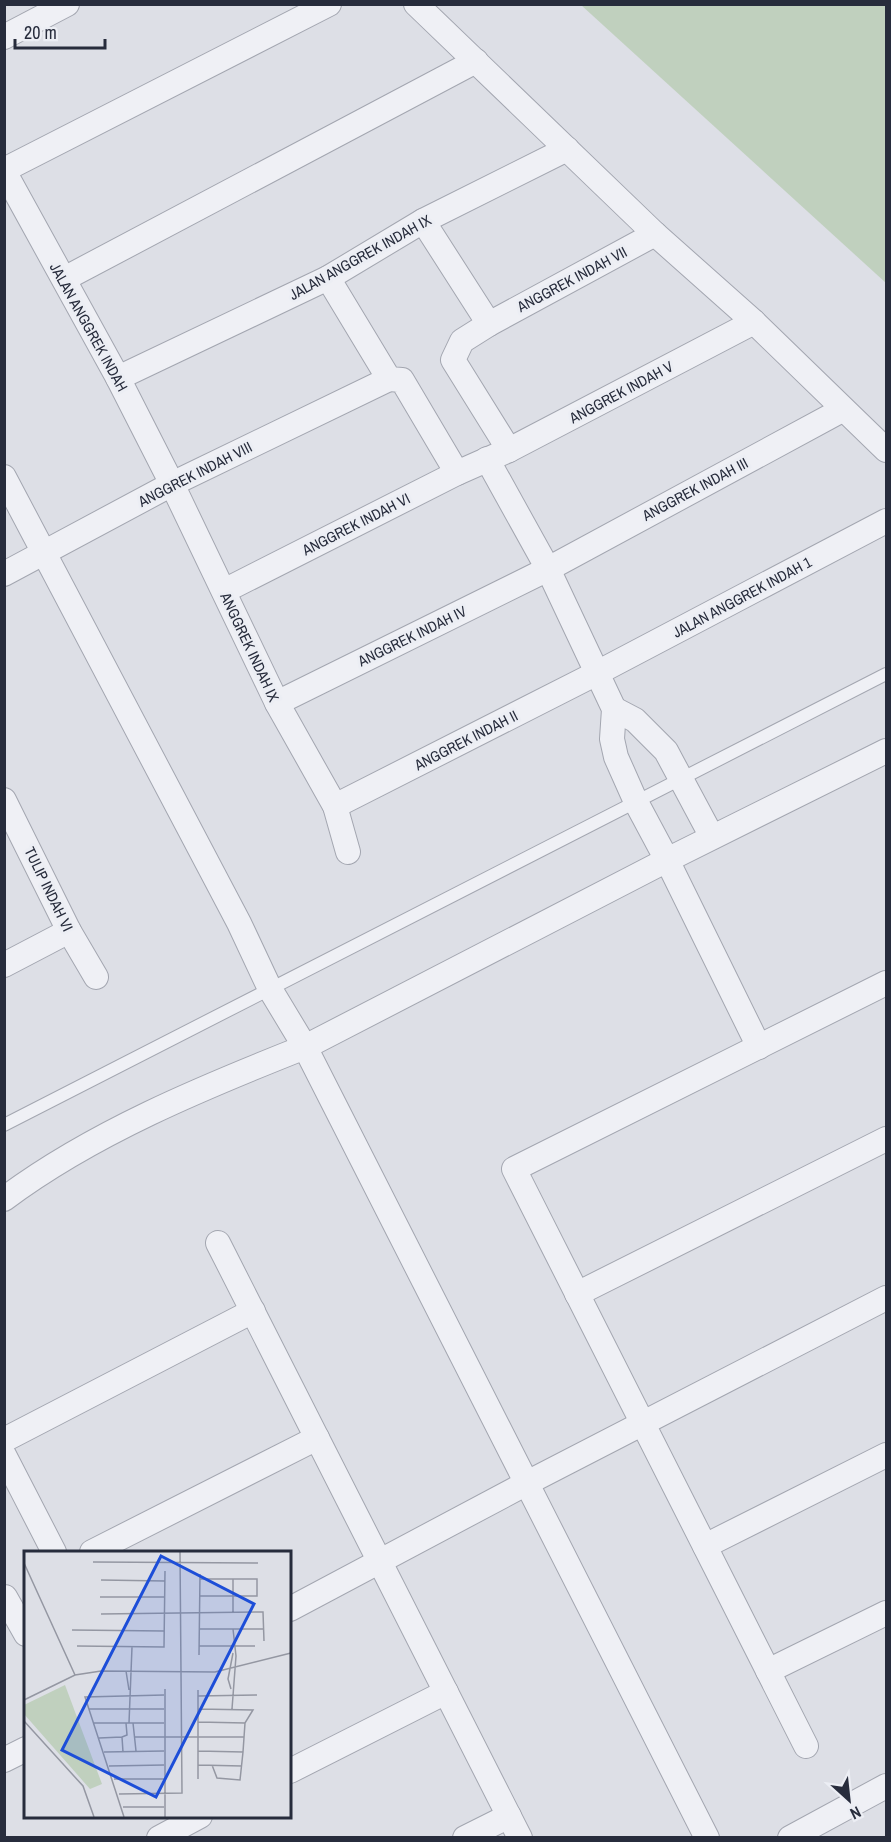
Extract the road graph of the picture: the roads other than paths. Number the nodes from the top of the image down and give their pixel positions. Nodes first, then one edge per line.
1 (67, 4) edge
2 (329, 4) edge
3 (416, 4) edge
4 (4, 37) edge
5 (476, 61) junction
6 (567, 149) junction
7 (4, 170) edge
8 (423, 221) junction
9 (655, 234) junction
10 (328, 278) junction
11 (63, 279) junction
12 (754, 322) junction
13 (489, 324) junction
14 (118, 378) junction
15 (389, 379) junction
16 (842, 410) junction
17 (886, 450) edge
18 (498, 454) junction
19 (457, 473) junction
20 (4, 477) edge
21 (172, 484) junction
22 (886, 521) edge
23 (45, 553) junction
24 (548, 569) junction
25 (4, 574) edge
26 (224, 591) junction
27 (597, 673) junction
28 (886, 674) edge
29 (277, 703) junction
30 (614, 709) junction
31 (886, 751) edge
32 (682, 778) junction
33 (4, 800) edge
34 (636, 802) junction
35 (336, 806) junction
36 (712, 837) junction
37 (13, 839) edge
38 (348, 852) dead end
39 (667, 860) junction
40 (69, 931) junction
41 (4, 964) edge
42 (96, 977) dead end
43 (886, 983) edge
44 (270, 989) junction
45 (306, 1047) junction
46 (759, 1047) junction
47 (4, 1125) edge
48 (886, 1139) edge
49 (4, 1199) edge
50 (218, 1243) dead end
51 (577, 1294) junction
52 (886, 1298) edge
53 (253, 1311) junction
54 (643, 1424) junction
55 (317, 1438) junction
56 (4, 1440) edge
57 (4, 1455) edge
58 (886, 1455) edge
59 (527, 1483) junction
60 (705, 1546) junction
61 (117, 1547) edge
62 (53, 1551) edge
63 (97, 1551) edge
64 (380, 1561) junction
65 (12, 1593) edge
66 (291, 1608) edge
67 (886, 1613) edge
68 (24, 1628) edge
69 (768, 1671) junction
70 (446, 1692) junction
71 (806, 1746) dead end
72 (24, 1750) edge
73 (4, 1760) edge
74 (291, 1770) edge
75 (886, 1786) edge
76 (509, 1816) junction
77 (195, 1823) edge
78 (159, 1838) edge
79 (465, 1838) edge
80 (520, 1838) edge
81 (707, 1838) edge
82 (790, 1838) edge

1 - 4 street
2 - 7 street
3 - 5 street
5 - 6 street
5 - 11 street
6 - 8 street, JALAN ANGGREK INDAH IX
6 - 9 street
7 - 11 street, JALAN ANGGREK INDAH
8 - 10 street, JALAN ANGGREK INDAH IX
8 - 13 street
9 - 12 street
9 - 13 street, ANGGREK INDAH VII
10 - 14 street, JALAN ANGGREK INDAH IX
10 - 15 street
11 - 14 street, JALAN ANGGREK INDAH
12 - 16 street
12 - 18 street, ANGGREK INDAH V
13 - 18 street, ANGGREK INDAH VII
14 - 21 street, JALAN ANGGREK INDAH
15 - 19 street
15 - 21 street, ANGGREK INDAH VIII
16 - 17 street
16 - 24 street, ANGGREK INDAH III
18 - 19 street, ANGGREK INDAH VI
18 - 24 street
19 - 26 street, ANGGREK INDAH VI
20 - 23 street
21 - 23 street, ANGGREK INDAH VIII
21 - 26 street, ANGGREK INDAH IX
22 - 27 street, JALAN ANGGREK INDAH 1
23 - 25 street, ANGGREK INDAH VIII
23 - 44 street
24 - 27 street
24 - 29 street, ANGGREK INDAH IV
26 - 29 street, ANGGREK INDAH IX
27 - 30 street
27 - 35 street, ANGGREK INDAH II
28 - 32 lane
29 - 35 street, ANGGREK INDAH IX
30 - 32 street
30 - 34 street
31 - 36 street
32 - 34 lane
32 - 36 street
33 - 37 street, TULIP INDAH VI
34 - 39 street
34 - 44 lane
35 - 38 street, ANGGREK INDAH IX
36 - 39 street
37 - 40 street, TULIP INDAH VI
39 - 45 street
39 - 46 street
40 - 41 street
40 - 42 street, TULIP INDAH VI
43 - 46 street
44 - 45 street
44 - 47 lane
45 - 49 street
45 - 59 street
46 - 51 street
48 - 51 street
50 - 53 street
51 - 54 street
52 - 54 street
53 - 55 street
53 - 56 street
54 - 59 street
54 - 60 street
55 - 61 street
55 - 64 street
57 - 62 street
58 - 60 street
59 - 64 street
59 - 81 street
60 - 69 street
61 - 63 street
64 - 66 street
64 - 70 street
65 - 68 street
67 - 69 street
69 - 71 street
70 - 74 street
70 - 76 street
72 - 73 street
75 - 82 street
76 - 79 street
76 - 80 street
77 - 78 street

